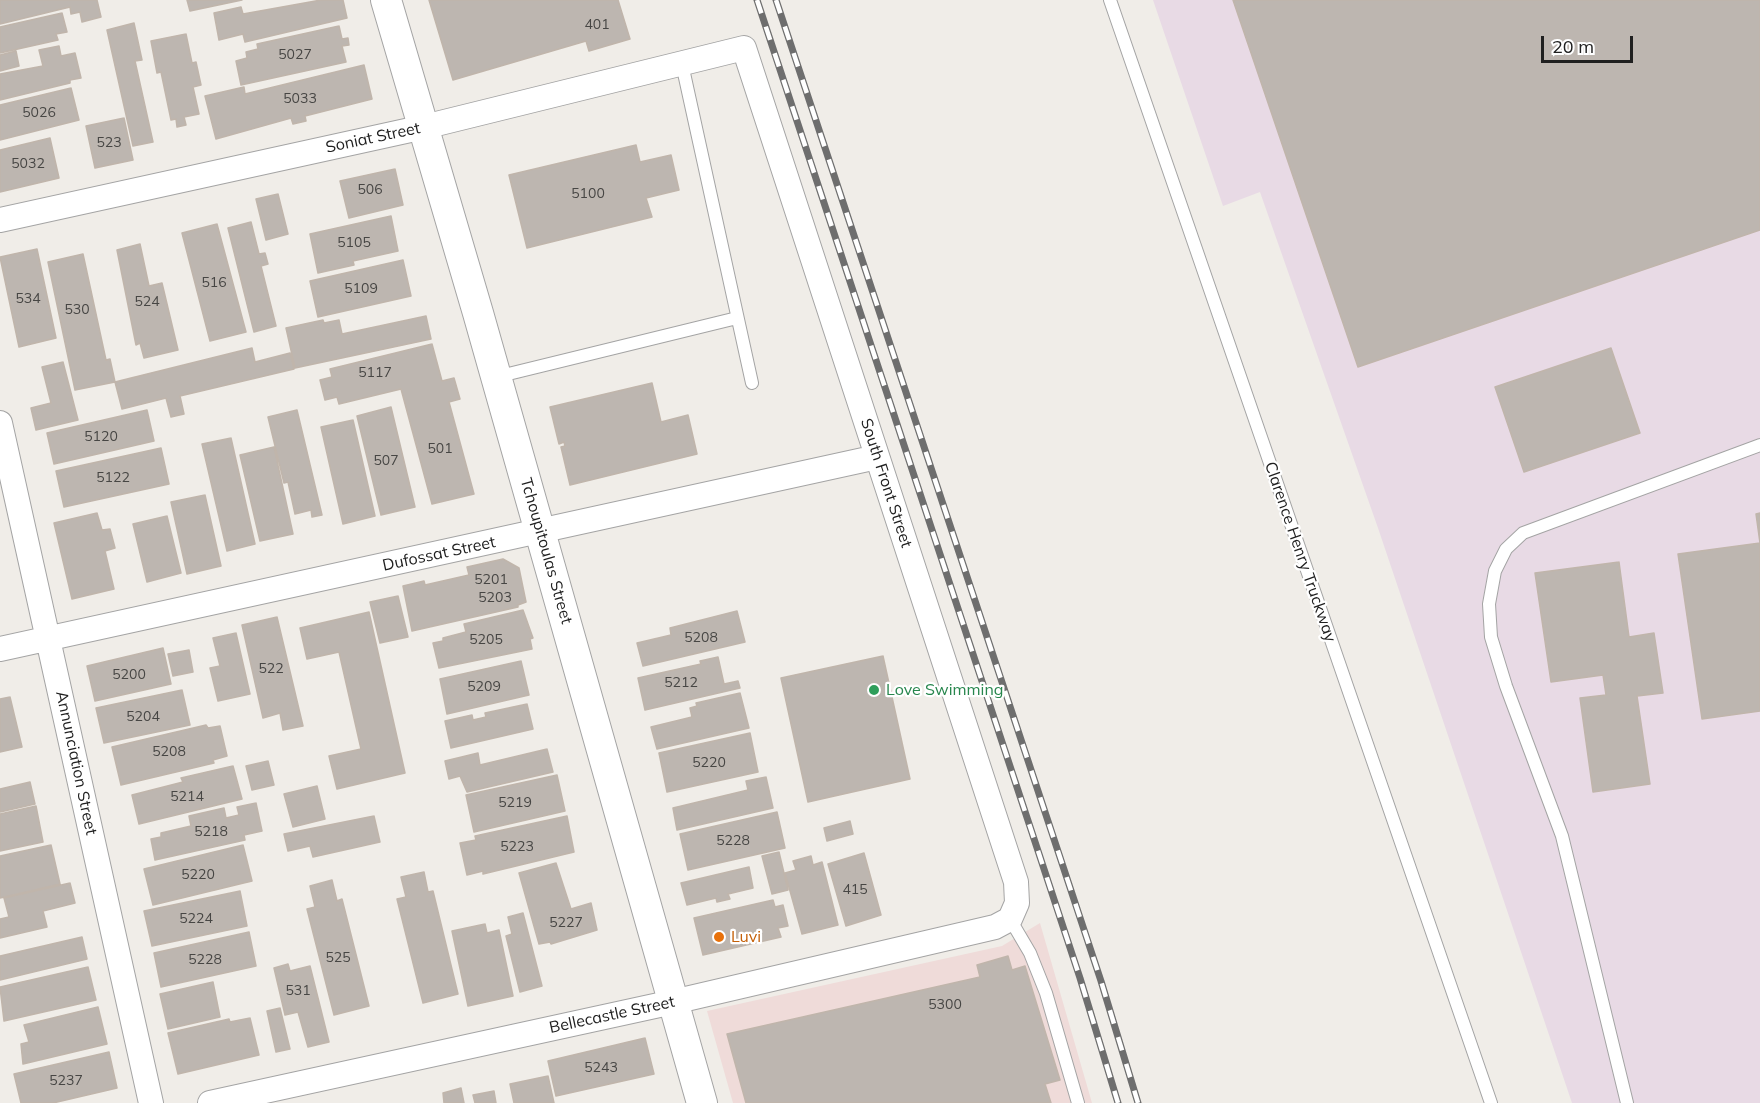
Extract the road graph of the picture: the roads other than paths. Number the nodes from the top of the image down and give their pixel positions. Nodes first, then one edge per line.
1 (387, 0) edge
2 (1110, 0) edge
3 (744, 48) joint
4 (682, 64) junction
5 (424, 127) junction
6 (0, 220) edge
7 (737, 318) junction
8 (496, 377) junction
9 (752, 383) dead end
10 (0, 423) edge
11 (1760, 445) edge
12 (877, 457) junction
13 (541, 532) junction
14 (49, 638) junction
15 (0, 649) edge
16 (1010, 919) junction
17 (673, 1002) junction
18 (151, 1103) edge
19 (210, 1103) edge
20 (702, 1103) edge
21 (1078, 1103) edge
22 (1491, 1103) edge
23 (1627, 1103) edge

1 - 5 street, Tchoupitoulas Street
2 - 22 lane, Clarence Henry Truckway
3 - 4 street, Soniat Street
3 - 12 street, South Front Street
4 - 5 street, Soniat Street
4 - 7 lane
5 - 6 street, Soniat Street
5 - 8 street, Tchoupitoulas Street
7 - 8 lane
7 - 9 lane
8 - 13 street, Tchoupitoulas Street
10 - 14 street, Annunciation Street
11 - 23 lane
12 - 13 street, Dufossat Street
12 - 16 street, South Front Street
13 - 14 street, Dufossat Street
13 - 17 street, Tchoupitoulas Street
14 - 15 street, Dufossat Street
14 - 18 street, Annunciation Street
16 - 17 street, Bellecastle Street
16 - 21 lane
17 - 19 street, Bellecastle Street
17 - 20 street, Tchoupitoulas Street

